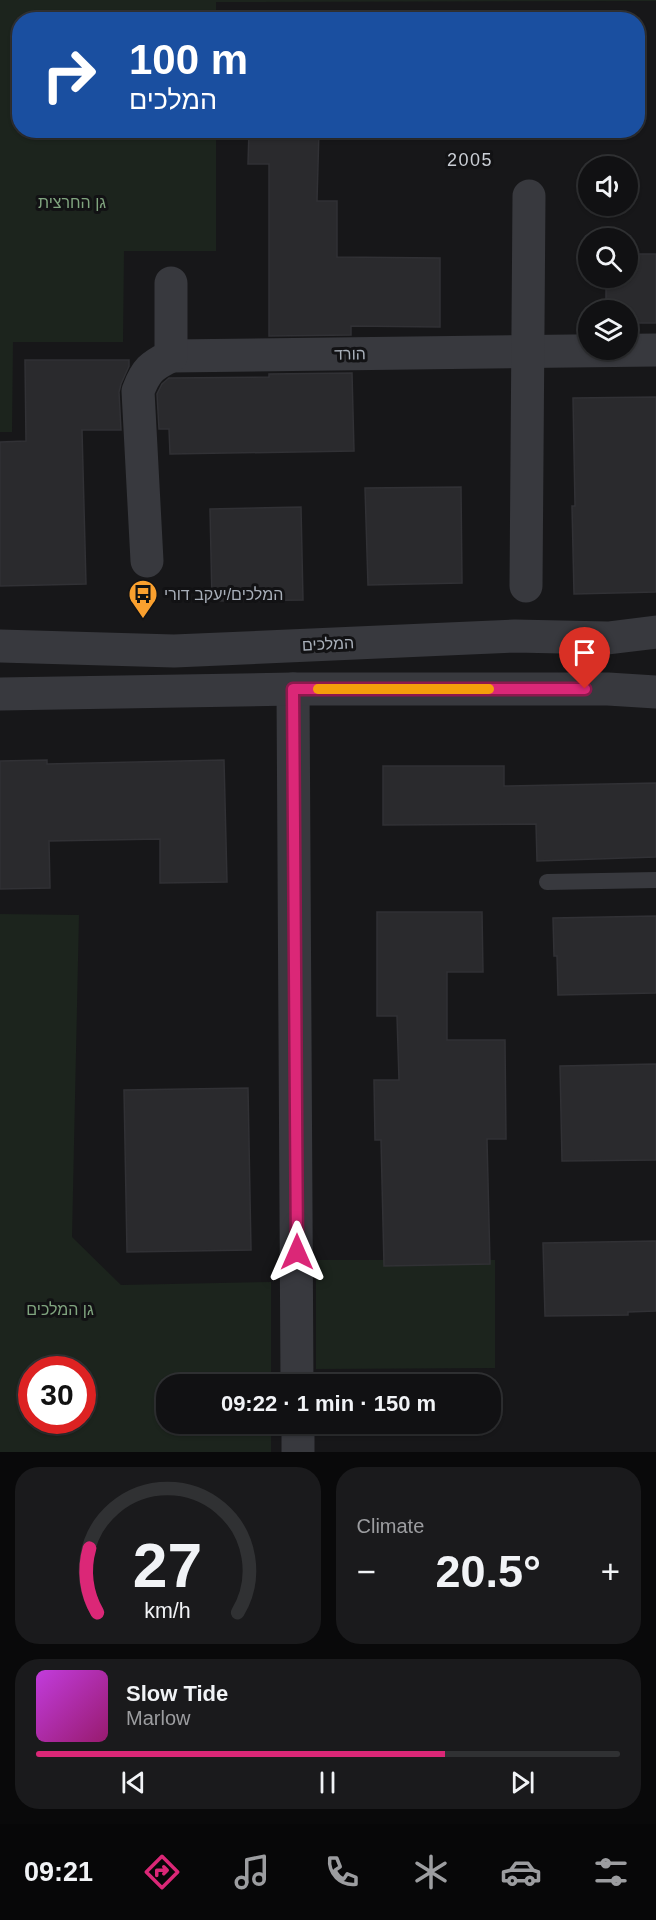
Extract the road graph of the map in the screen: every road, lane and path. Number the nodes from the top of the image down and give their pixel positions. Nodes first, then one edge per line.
1 (529, 196) dead end
2 (171, 283) dead end
3 (656, 350) edge
4 (528, 352) junction
5 (171, 357) junction
6 (147, 561) dead end
7 (526, 586) dead end
8 (656, 632) edge
9 (0, 646) edge
10 (293, 689) junction
11 (656, 692) edge
12 (0, 694) edge
13 (656, 880) edge
14 (547, 882) dead end
15 (297, 1374) edge
16 (298, 1434) edge
17 (298, 1452) edge

1 - 4 street
2 - 5 street
3 - 4 street, הורד
4 - 5 street, הורד
4 - 7 street
5 - 6 street
8 - 9 street, המלכים
10 - 11 street
10 - 12 street
10 - 15 street
13 - 14 lane
16 - 17 street

